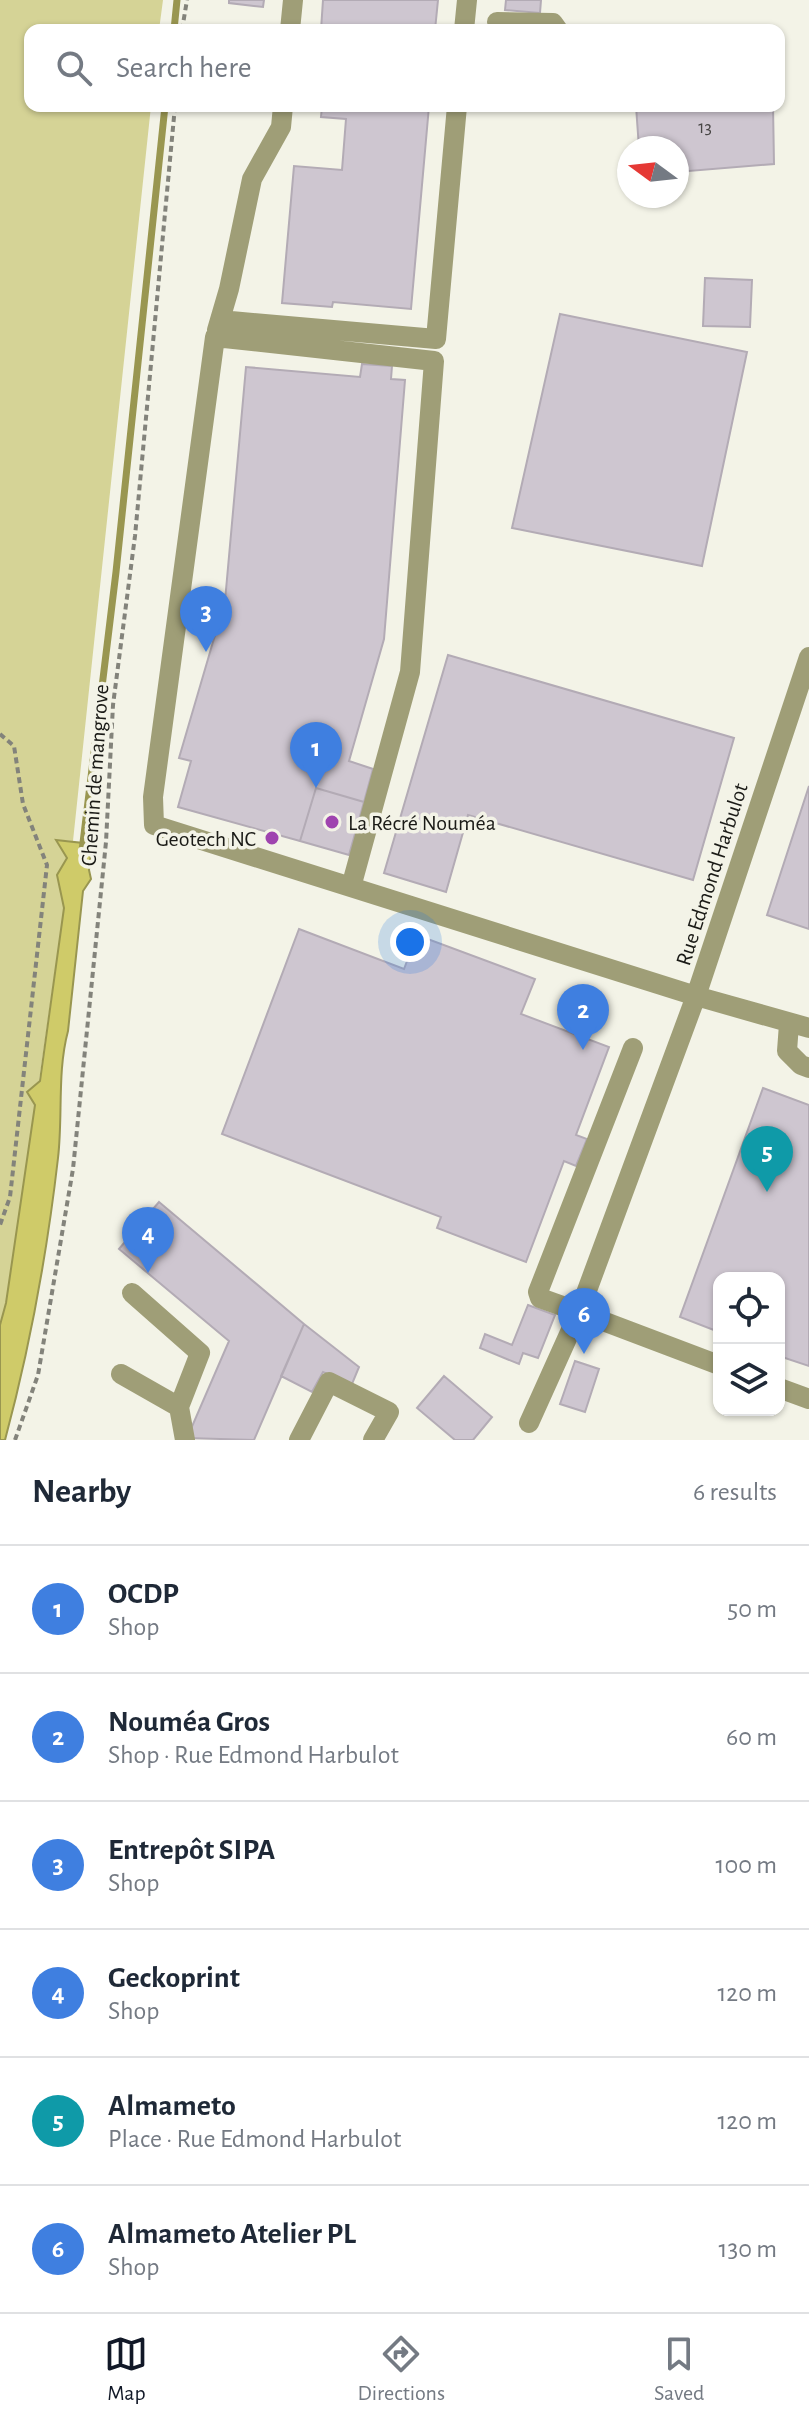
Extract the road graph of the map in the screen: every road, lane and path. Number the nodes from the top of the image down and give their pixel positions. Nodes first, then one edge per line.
1 (187, 0) edge
2 (293, 0) edge
3 (467, 0) edge
4 (497, 22) dead end
5 (183, 24) edge
6 (291, 24) edge
7 (465, 24) edge
8 (554, 24) edge
9 (174, 112) edge
10 (282, 112) edge
11 (456, 112) edge
12 (217, 328) junction
13 (809, 657) edge
14 (0, 734) edge
15 (351, 887) junction
16 (696, 996) junction
17 (799, 1026) edge
18 (633, 1048) dead end
19 (809, 1068) edge
20 (0, 1225) edge
21 (132, 1293) dead end
22 (579, 1312) junction
23 (713, 1363) edge
24 (121, 1374) dead end
25 (785, 1390) edge
26 (809, 1399) edge
27 (179, 1407) junction
28 (529, 1423) dead end
29 (15, 1440) edge
30 (185, 1440) edge
31 (299, 1440) edge
32 (373, 1440) edge

1 - 5 path
2 - 6 street
3 - 7 street
4 - 8 street
9 - 29 path, Chemin de mangrove
10 - 12 street
11 - 12 street
12 - 15 street
12 - 15 street
13 - 16 street, Rue Edmond Harbulot
14 - 20 path
15 - 16 street
16 - 17 street, Rue Edmond Harbulot
16 - 22 street
17 - 19 street
18 - 22 street
21 - 27 street
22 - 23 street
22 - 28 street
24 - 27 street
25 - 26 street
27 - 30 street
31 - 32 street

